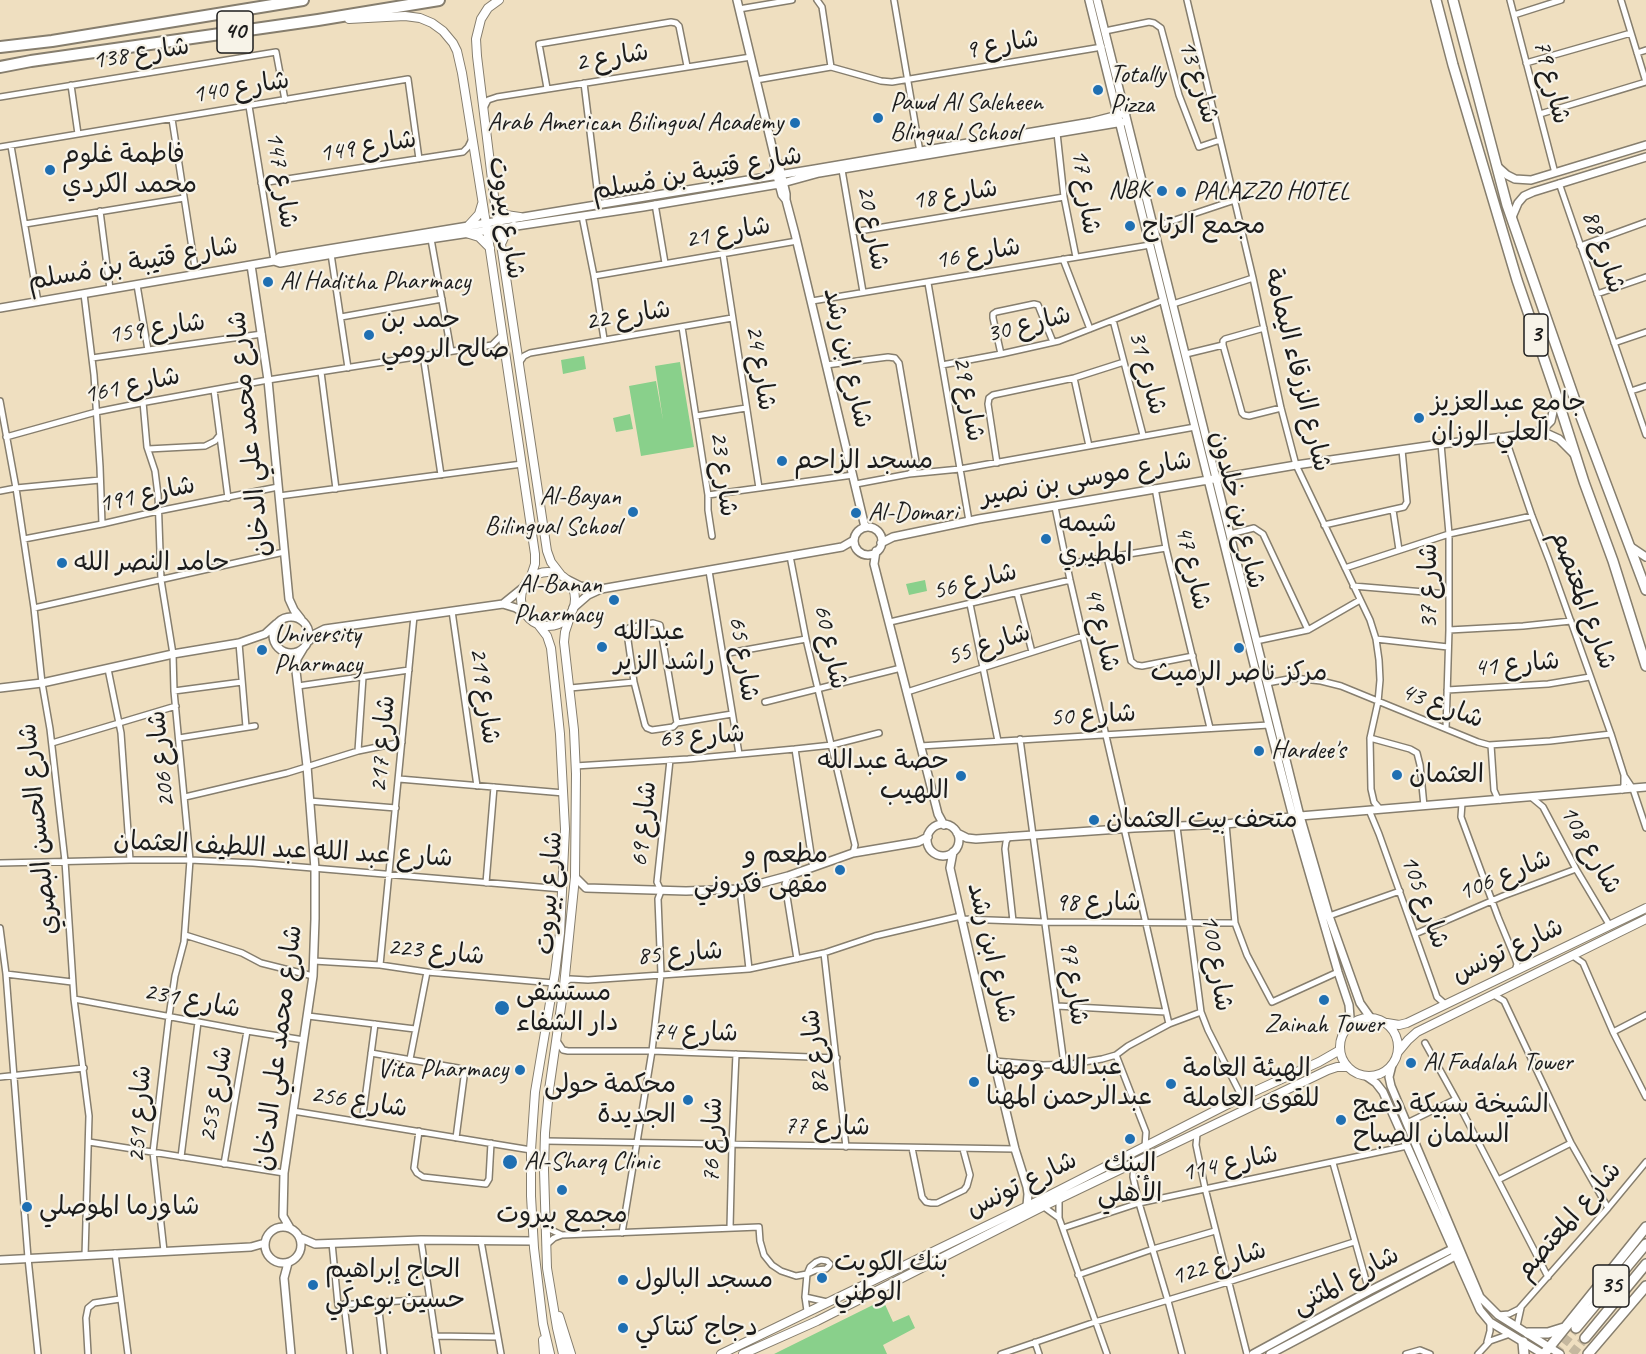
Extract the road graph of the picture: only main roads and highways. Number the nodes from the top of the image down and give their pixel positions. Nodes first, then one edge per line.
1 (303, 0) edge
2 (440, 0) edge
3 (499, 0) edge
4 (1436, 0) edge
5 (1453, 0) edge
6 (318, 21) junction
7 (0, 49) edge
8 (31, 61) junction
9 (0, 67) edge
10 (0, 72) edge
11 (482, 199) junction
12 (495, 204) junction
13 (520, 217) road end
14 (514, 226) road end
15 (502, 246) junction
16 (490, 248) junction
17 (525, 409) junction
18 (514, 411) junction
19 (523, 474) junction
20 (542, 518) junction
21 (561, 575) junction
22 (530, 579) junction
23 (1646, 590) edge
24 (572, 611) junction
25 (537, 623) junction
26 (1646, 666) edge
27 (572, 711) junction
28 (558, 712) junction
29 (574, 730) junction
30 (560, 734) junction
31 (1646, 908) edge
32 (1646, 919) edge
33 (1613, 924) junction
34 (570, 932) junction
35 (560, 933) junction
36 (1606, 940) junction
37 (558, 948) junction
38 (569, 950) junction
39 (554, 984) junction
40 (565, 984) junction
41 (1426, 1013) junction
42 (1387, 1023) junction
43 (1425, 1029) junction
44 (1340, 1050) junction
45 (1398, 1052) junction
46 (1348, 1067) junction
47 (1292, 1074) junction
48 (1294, 1087) junction
49 (1043, 1203) junction
50 (1646, 1227) edge
51 (1646, 1244) edge
52 (1646, 1264) edge
53 (549, 1284) junction
54 (1646, 1286) edge
55 (543, 1324) junction
56 (1564, 1328) junction
57 (1576, 1328) tunnel mouth
58 (1528, 1333) road end
59 (1604, 1336) junction
60 (1585, 1338) tunnel mouth
61 (746, 1342) junction
62 (1523, 1342) road end
63 (1545, 1351) edge
64 (746, 1353) edge
65 (544, 1354) edge
66 (550, 1354) edge
67 (563, 1354) edge
68 (572, 1354) edge
69 (721, 1354) edge
70 (1524, 1354) edge
71 (1588, 1354) edge
72 (1599, 1354) edge

1 - 7 highway, 40
2 - 6 highway, 40
3 - 12 main road, شارع بيروت
4 - 26 main road, 3
5 - 23 main road, 3
6 - 8 highway, 40
6 - 11 main road, شارع بيروت
8 - 9 highway, 40
8 - 10 highway
11 - 16 main road, شارع بيروت
11 - 16 main road
12 - 13 main road
12 - 15 main road, شارع بيروت
14 - 15 main road
15 - 17 main road, شارع بيروت
16 - 18 main road, شارع بيروت
17 - 18 main road
17 - 20 main road, شارع بيروت
18 - 19 main road, شارع بيروت
19 - 20 main road
19 - 22 main road, شارع بيروت
20 - 21 main road, شارع بيروت
21 - 22 main road
21 - 24 main road
22 - 25 main road
24 - 25 main road
24 - 27 main road, شارع بيروت
25 - 28 main road, شارع بيروت
27 - 28 main road
27 - 29 main road, شارع بيروت
28 - 30 main road, شارع بيروت
29 - 30 main road
29 - 34 main road, شارع بيروت
30 - 35 main road, شارع بيروت
31 - 33 main road, شارع تونس
32 - 36 main road, شارع تونس
33 - 36 main road
33 - 41 main road, شارع تونس
34 - 35 main road
34 - 38 main road, شارع بيروت
35 - 37 main road, شارع بيروت
36 - 43 main road, شارع تونس
37 - 38 main road
37 - 39 main road, شارع بيروت
38 - 40 main road, شارع بيروت
39 - 40 main road
39 - 55 main road, شارع بيروت
40 - 53 main road, شارع بيروت
41 - 42 main road, شارع تونس
41 - 43 main road
42 - 44 main road
42 - 45 main road
43 - 45 main road, شارع تونس
44 - 46 main road
44 - 47 main road, شارع تونس
45 - 46 main road
46 - 48 main road, شارع تونس
47 - 48 main road
47 - 49 main road, شارع تونس
48 - 49 main road, شارع تونس
49 - 61 main road, شارع تونس
49 - 64 main road, شارع تونس
50 - 56 main road
51 - 57 main road, 35
52 - 60 main road, 35
53 - 67 main road, شارع بيروت
53 - 68 main road
54 - 59 main road
55 - 65 main road
55 - 66 main road, شارع بيروت
56 - 58 main road
56 - 63 main road
59 - 71 main road
59 - 72 main road
61 - 64 main road
61 - 69 main road, شارع تونس
62 - 70 main road

